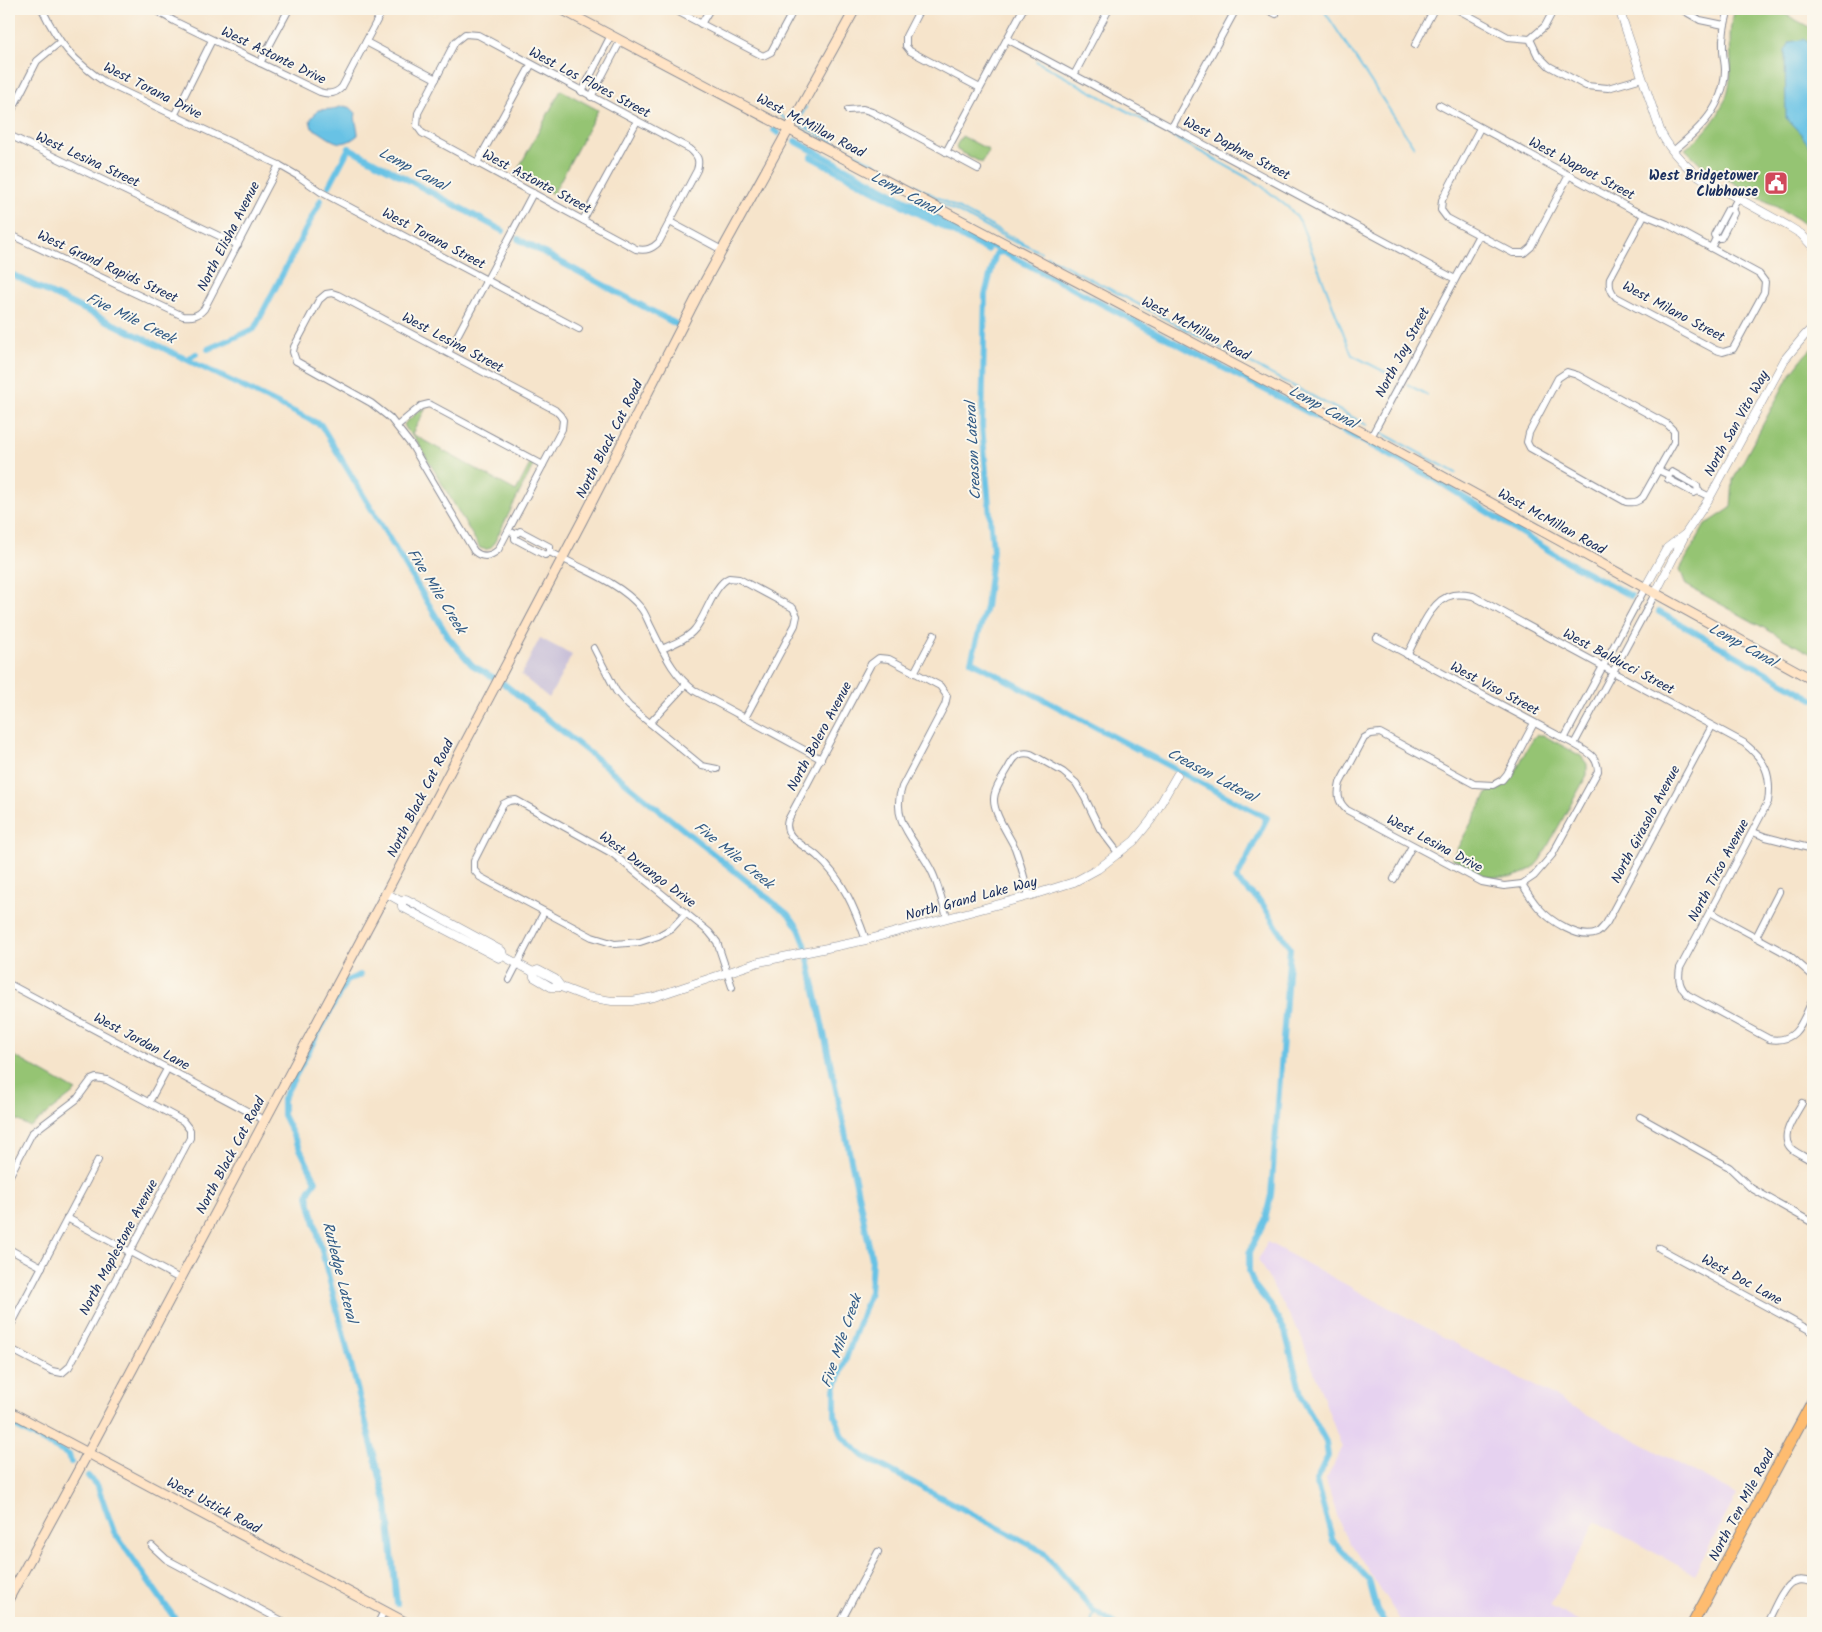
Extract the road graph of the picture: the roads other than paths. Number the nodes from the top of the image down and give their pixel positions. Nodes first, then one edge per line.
1 (42, 9) edge
2 (153, 9) edge
3 (289, 9) edge
4 (383, 9) edge
5 (561, 9) edge
6 (673, 9) edge
7 (710, 9) edge
8 (794, 9) edge
9 (855, 9) edge
10 (920, 9) edge
11 (1023, 9) edge
12 (1109, 9) edge
13 (1236, 9) edge
14 (1266, 9) edge
15 (1434, 9) edge
16 (1457, 9) edge
17 (1554, 9) edge
18 (1619, 9) edge
19 (1681, 9) edge
20 (1729, 9) edge
21 (1276, 14) dead end
22 (701, 24) junction
23 (1724, 25) junction
24 (611, 35) junction
25 (1006, 39) junction
26 (1530, 39) junction
27 (212, 40) junction
28 (621, 40) junction
29 (60, 42) junction
30 (366, 42) junction
31 (1415, 45) dead end
32 (260, 63) junction
33 (531, 64) junction
34 (1074, 75) junction
35 (1642, 78) junction
36 (436, 79) junction
37 (980, 88) junction
38 (582, 92) junction
39 (591, 96) junction
40 (1438, 105) dead end
41 (848, 110) dead end
42 (9, 116) edge
43 (174, 116) junction
44 (637, 121) junction
45 (1172, 127) junction
46 (1480, 128) junction
47 (788, 129) junction
48 (9, 135) edge
49 (1672, 151) junction
50 (946, 152) junction
51 (477, 163) junction
52 (278, 165) junction
53 (978, 169) dead end
54 (1569, 175) junction
55 (533, 193) junction
56 (1738, 198) junction
57 (1644, 214) junction
58 (583, 220) junction
59 (670, 222) junction
60 (9, 234) edge
61 (1479, 235) junction
62 (238, 245) junction
63 (1813, 247) edge
64 (1711, 248) junction
65 (722, 250) junction
66 (1455, 279) junction
67 (487, 280) junction
68 (197, 316) joint
69 (1813, 327) edge
70 (579, 329) dead end
71 (1729, 352) joint
72 (448, 353) junction
73 (397, 426) junction
74 (1371, 437) junction
75 (543, 465) junction
76 (1658, 470) junction
77 (1710, 497) junction
78 (508, 531) junction
79 (1686, 533) junction
80 (562, 559) junction
81 (1645, 588) junction
82 (1655, 594) junction
83 (934, 635) dead end
84 (1377, 638) dead end
85 (594, 648) dead end
86 (662, 649) junction
87 (1407, 655) junction
88 (1603, 667) junction
89 (914, 672) junction
90 (1613, 672) junction
91 (1813, 680) edge
92 (686, 684) junction
93 (746, 718) junction
94 (650, 723) junction
95 (1534, 724) junction
96 (1712, 726) junction
97 (1564, 740) junction
98 (1574, 744) junction
99 (821, 759) junction
100 (1764, 763) joint
101 (717, 769) dead end
102 (1177, 775) dead end
103 (1753, 832) junction
104 (1412, 846) junction
105 (1813, 849) edge
106 (1118, 854) junction
107 (1394, 879) dead end
108 (1522, 884) junction
109 (1779, 892) dead end
110 (386, 893) junction
111 (1029, 896) junction
112 (544, 912) junction
113 (1710, 912) junction
114 (686, 913) junction
115 (947, 918) junction
116 (1756, 937) junction
117 (866, 940) junction
118 (517, 964) junction
119 (726, 972) junction
120 (1813, 976) edge
121 (508, 980) dead end
122 (9, 984) edge
123 (732, 987) dead end
124 (1813, 1000) edge
125 (166, 1071) dead end
126 (149, 1102) junction
127 (1802, 1103) dead end
128 (1640, 1117) dead end
129 (264, 1120) junction
130 (98, 1160) dead end
131 (1813, 1162) edge
132 (9, 1176) edge
133 (67, 1218) junction
134 (1813, 1223) edge
135 (1659, 1248) dead end
136 (9, 1249) edge
137 (129, 1252) junction
138 (42, 1266) junction
139 (180, 1278) junction
140 (9, 1329) edge
141 (1813, 1332) edge
142 (9, 1348) edge
143 (1813, 1400) edge
144 (9, 1411) edge
145 (88, 1453) junction
146 (152, 1546) dead end
147 (878, 1552) dead end
148 (1813, 1583) edge
149 (9, 1598) edge
150 (384, 1611) junction
151 (284, 1623) edge
152 (378, 1623) edge
153 (406, 1623) edge
154 (840, 1623) edge
155 (1693, 1623) edge
156 (1767, 1623) edge

1 - 29 street, West Torana Drive
2 - 27 street, West Astonte Drive
3 - 32 street
4 - 30 street
5 - 24 main road, West McMillan Road
6 - 22 street
7 - 22 street
8 - 22 street
9 - 47 main road, North Black Cat Road
10 - 37 street
11 - 25 street
12 - 34 street
13 - 45 street
14 - 21 street
15 - 31 street
16 - 26 street
17 - 26 street
18 - 35 street
19 - 23 street
20 - 23 street
23 - 49 street
24 - 28 main road, West McMillan Road
24 - 38 street
25 - 34 street, West Daphne Street
25 - 37 street
26 - 35 street
27 - 32 street, West Astonte Drive
27 - 43 street
28 - 39 street
28 - 47 main road, West McMillan Road
29 - 42 street
29 - 43 street, West Torana Drive
30 - 32 street, West Astonte Drive
30 - 36 street
33 - 36 street, West Los Flores Street
33 - 38 street, West Los Flores Street
33 - 51 street
34 - 45 street, West Daphne Street
35 - 49 street
36 - 51 street, West Astonte Street
37 - 50 street
38 - 39 street, West Los Flores Street
39 - 44 street, West Los Flores Street
40 - 46 street, West Wapoot Street
41 - 50 street
43 - 52 street, West Torana Drive
44 - 58 street
44 - 59 street, West Los Flores Street
45 - 66 street, West Daphne Street
46 - 54 street, West Wapoot Street
46 - 61 street
47 - 65 main road, North Black Cat Road
47 - 74 main road, West McMillan Road
48 - 62 street, West Lesina Street
49 - 56 street
50 - 53 street
51 - 55 street, West Astonte Street
52 - 62 street, North Elisha Avenue
52 - 67 street, West Torana Street
54 - 57 street, West Wapoot Street
54 - 61 street
55 - 58 street, West Astonte Street
55 - 67 street
56 - 63 street
56 - 64 street
57 - 64 street, West Wapoot Street
57 - 71 street, West Milano Street
58 - 59 street, West Astonte Street
59 - 65 street
60 - 68 street, West Grand Rapids Street
61 - 66 street, North Joy Street
62 - 68 street, North Elisha Avenue
64 - 71 street, West Wapoot Street
65 - 80 main road, North Black Cat Road
66 - 74 street, North Joy Street
67 - 70 street, West Torana Street
67 - 72 street
69 - 77 street, North San Vito Way
72 - 73 street, West Lesina Street
72 - 75 street, West Lesina Street
73 - 75 street
73 - 78 street
74 - 81 main road, West McMillan Road
75 - 78 street
76 - 76 street
76 - 77 street
77 - 79 street, North San Vito Way
78 - 80 street
79 - 81 street, North San Vito Way
79 - 82 street, North San Vito Way
80 - 86 street
80 - 110 main road, North Black Cat Road
81 - 82 main road, West McMillan Road
81 - 88 street
82 - 90 street
82 - 91 main road, West McMillan Road
83 - 89 street
84 - 87 street, West Viso Street
85 - 94 street
86 - 92 street
86 - 93 street
87 - 88 street, West Balducci Street
87 - 95 street, West Viso Street
88 - 90 street, West Balducci Street
88 - 97 street
89 - 99 street, North Bolero Avenue
89 - 115 street
90 - 96 street, West Balducci Street
90 - 98 street
92 - 93 street
92 - 94 street
93 - 99 street
94 - 101 street
95 - 97 street, West Viso Street
95 - 104 street, West Lesina Drive
96 - 100 street, West Balducci Street
96 - 108 street, North Girasolo Avenue
97 - 98 street, West Viso Street
98 - 108 street, West Viso Street
99 - 117 street, North Bolero Avenue
100 - 103 street, North Tirso Avenue
102 - 106 street, North Grand Lake Way
103 - 105 street
103 - 113 street, North Tirso Avenue
104 - 107 street
104 - 108 street, West Lesina Drive
106 - 111 street, North Grand Lake Way
106 - 111 street
109 - 116 street
110 - 118 street, North Grand Lake Way
110 - 129 main road, North Black Cat Road
111 - 115 street, North Grand Lake Way
112 - 114 street
112 - 114 street, West Durango Drive
112 - 118 street
113 - 116 street
113 - 124 street, North Tirso Avenue
114 - 119 street, West Durango Drive
115 - 117 street, North Grand Lake Way
116 - 120 street
117 - 119 street, North Grand Lake Way
118 - 119 street, North Grand Lake Way
118 - 121 street
119 - 123 street, West Durango Drive
122 - 129 street, West Jordan Lane
125 - 126 street
126 - 132 street
126 - 137 street, North Maplestone Avenue
127 - 131 street
128 - 134 street
129 - 139 main road, North Black Cat Road
130 - 133 street
133 - 137 street
133 - 138 street
135 - 141 street, West Doc Lane
136 - 138 street
137 - 139 street
137 - 142 street, North Maplestone Avenue
138 - 140 street
139 - 145 main road, North Black Cat Road
143 - 155 main road, North Ten Mile Road
144 - 145 main road, West Ustick Road
145 - 149 main road, North Black Cat Road
145 - 150 main road, West Ustick Road
146 - 151 street
147 - 154 street
148 - 156 street
150 - 152 street
150 - 153 main road, West Ustick Road

